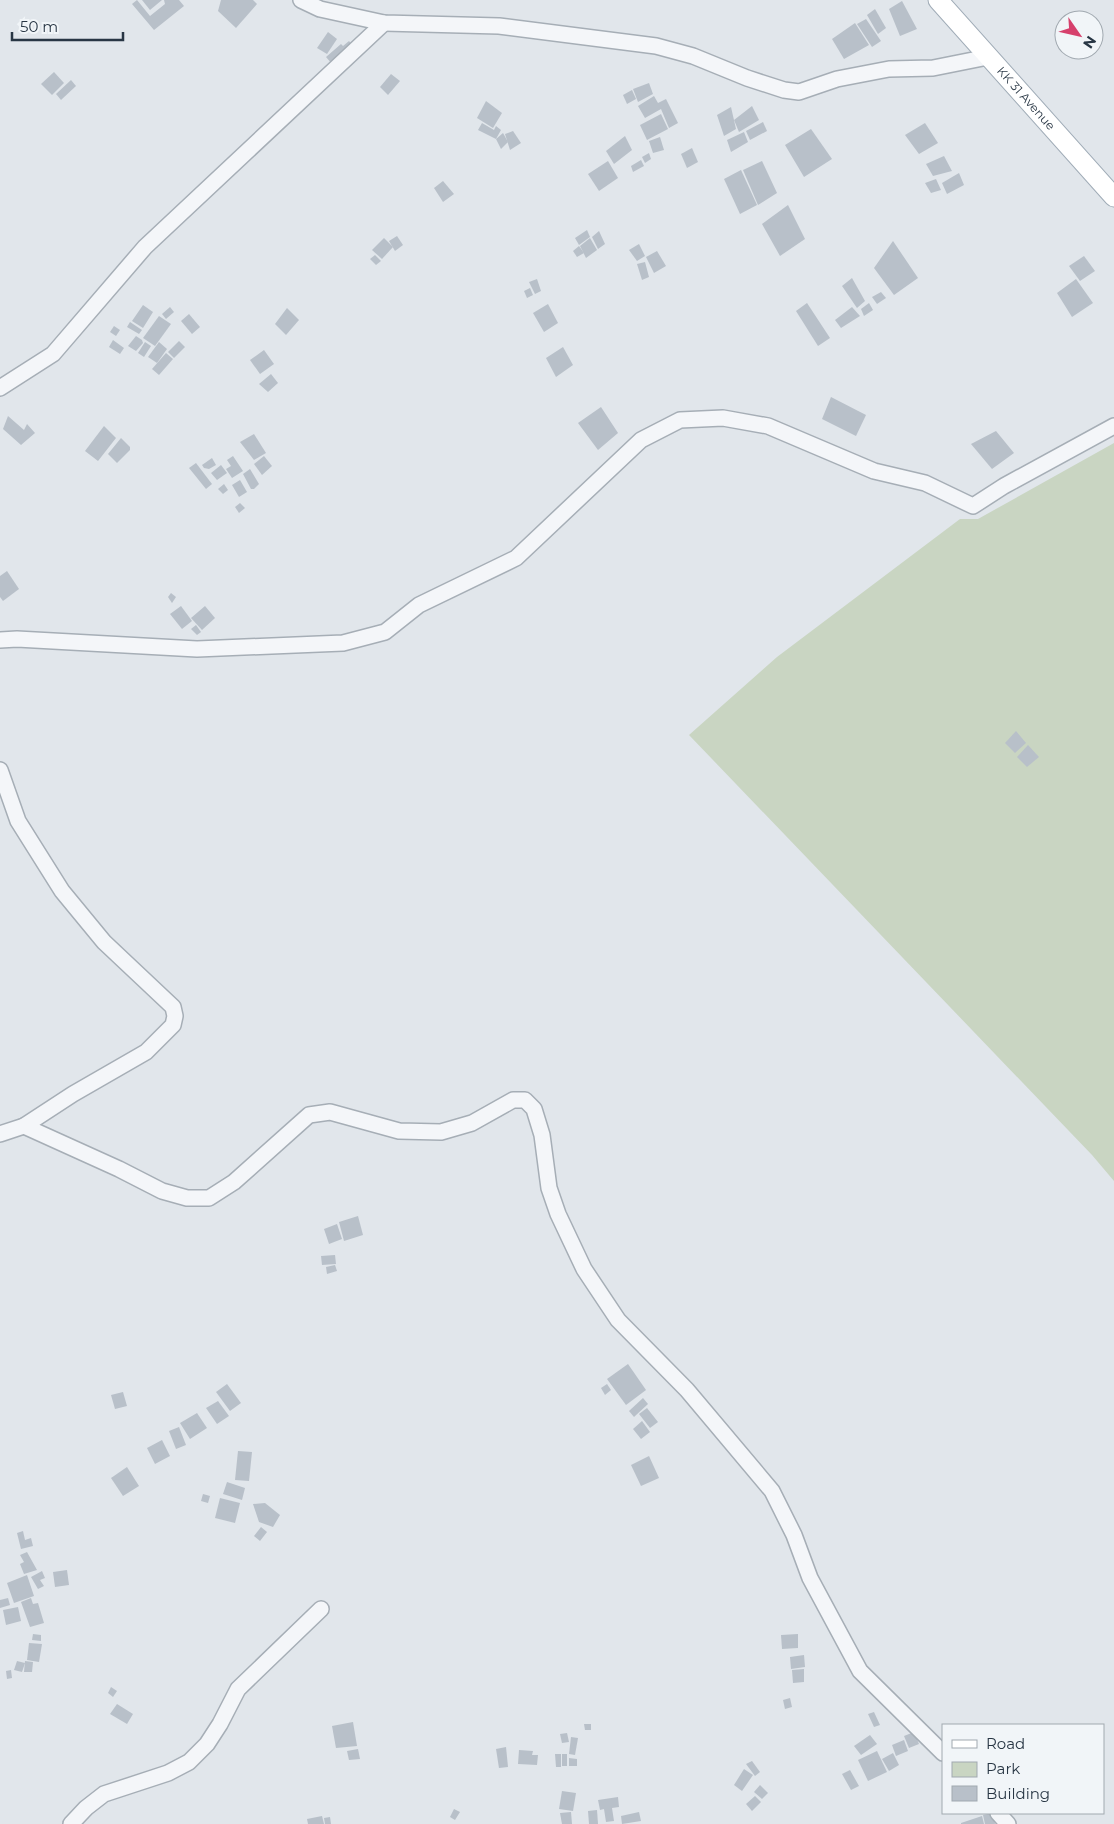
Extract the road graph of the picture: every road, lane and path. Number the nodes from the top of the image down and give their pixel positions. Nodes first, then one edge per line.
1 (301, 0) edge
2 (938, 0) edge
3 (384, 23) junction
4 (988, 57) junction
5 (1114, 197) edge
6 (0, 388) edge
7 (1114, 426) edge
8 (0, 640) edge
9 (0, 770) edge
10 (24, 1126) junction
11 (0, 1134) edge
12 (321, 1609) dead end
13 (942, 1752) edge
14 (999, 1814) edge
15 (71, 1824) edge
16 (1008, 1824) edge

1 - 3 street
2 - 4 main road, KK 31 Avenue
3 - 4 street
3 - 6 street
4 - 5 main road, KK 31 Avenue
7 - 8 street
9 - 10 street
10 - 11 street
10 - 13 street
12 - 15 street
14 - 16 street

